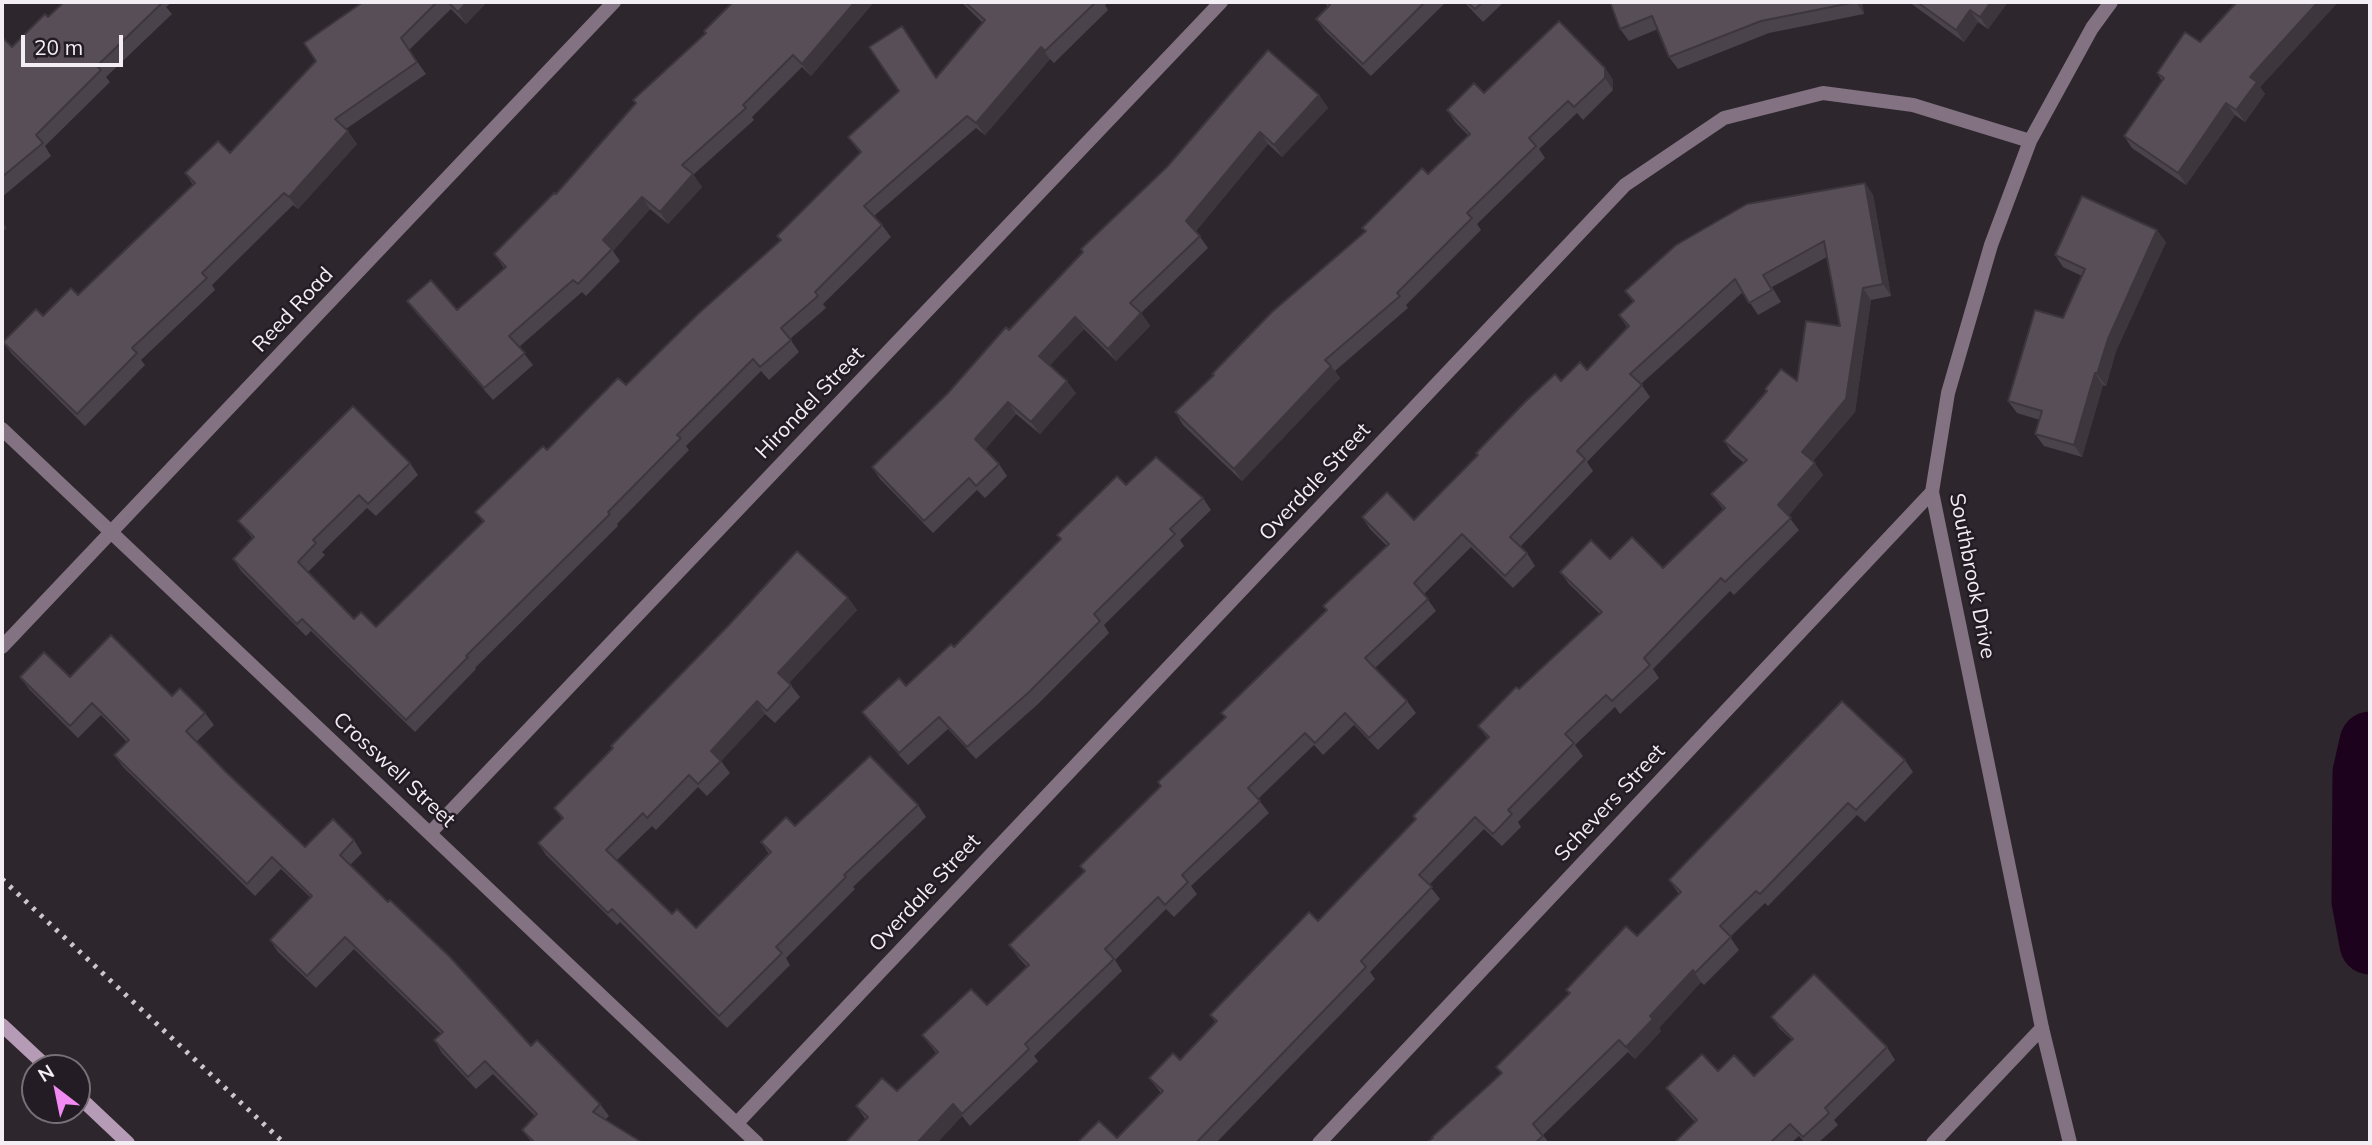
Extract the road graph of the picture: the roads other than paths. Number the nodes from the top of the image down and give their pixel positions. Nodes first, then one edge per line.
1 (614, 2) edge
2 (1221, 2) edge
3 (2111, 2) edge
4 (2030, 141) junction
5 (2, 429) edge
6 (1932, 492) junction
7 (111, 532) junction
8 (2, 647) edge
9 (430, 833) junction
10 (2, 1025) edge
11 (2042, 1028) junction
12 (33, 1054) edge
13 (91, 1108) edge
14 (737, 1123) junction
15 (128, 1143) edge
16 (757, 1143) edge
17 (1319, 1143) edge
18 (1933, 1143) edge
19 (2070, 1143) edge

1 - 7 street, Reed Road
2 - 9 street, Hirondel Street
3 - 4 street, Southbrook Drive
4 - 6 street, Southbrook Drive
4 - 14 street, Overdale Street
5 - 7 street, Crosswell Street
6 - 11 street, Southbrook Drive
6 - 17 street, Schevers Street
7 - 8 street, Reed Road
7 - 9 street, Crosswell Street
9 - 14 street, Crosswell Street
10 - 12 main road
11 - 18 street
11 - 19 street, Southbrook Drive
13 - 15 main road
14 - 16 street, Crosswell Street

